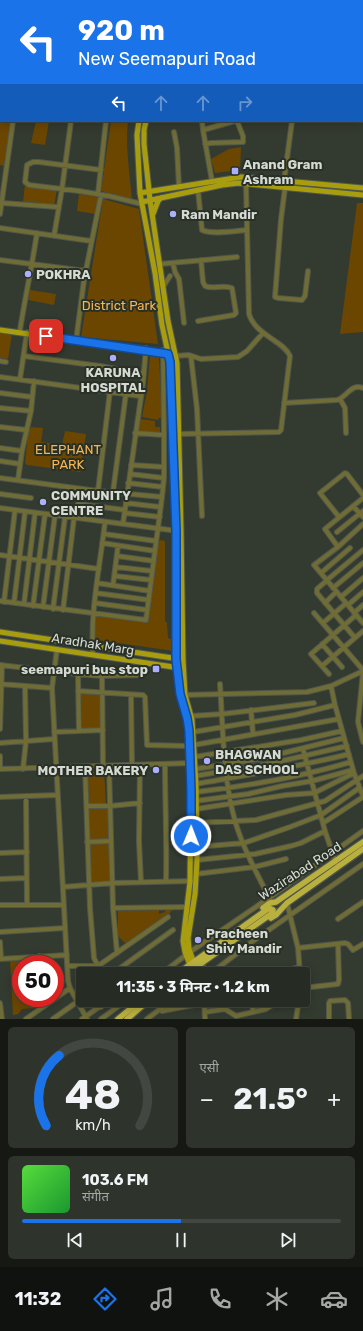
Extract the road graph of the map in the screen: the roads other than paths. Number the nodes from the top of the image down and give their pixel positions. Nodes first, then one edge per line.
1 (13, 122) edge
2 (71, 122) edge
3 (106, 122) edge
4 (139, 122) edge
5 (146, 122) edge
6 (202, 122) edge
7 (232, 122) edge
8 (236, 122) edge
9 (292, 122) edge
10 (203, 130) junction
11 (174, 132) dead end
12 (205, 144) junction
13 (64, 166) junction
14 (0, 167) edge
15 (6, 169) junction
16 (101, 170) junction
17 (212, 181) junction
18 (284, 181) junction
19 (246, 184) junction
20 (179, 187) junction
21 (285, 188) junction
22 (363, 188) edge
23 (62, 189) junction
24 (198, 190) junction
25 (149, 192) junction
26 (99, 194) junction
27 (140, 194) junction
28 (363, 195) edge
29 (162, 198) junction
30 (150, 200) junction
31 (2, 203) junction
32 (142, 203) junction
33 (58, 207) junction
34 (0, 214) edge
35 (153, 216) junction
36 (0, 228) edge
37 (247, 230) junction
38 (37, 233) junction
39 (54, 236) junction
40 (91, 242) junction
41 (237, 257) dead end
42 (0, 260) edge
43 (201, 260) junction
44 (173, 263) junction
45 (32, 264) junction
46 (160, 264) junction
47 (86, 271) junction
48 (308, 271) dead end
49 (170, 276) dead end
50 (163, 287) junction
51 (198, 321) dead end
52 (184, 323) dead end
53 (0, 329) edge
54 (20, 330) junction
55 (26, 332) junction
56 (263, 333) junction
57 (77, 340) junction
58 (146, 349) junction
59 (165, 352) junction
60 (175, 354) junction
61 (24, 356) junction
62 (191, 356) junction
63 (0, 360) edge
64 (6, 362) dead end
65 (144, 374) junction
66 (0, 377) edge
67 (20, 379) junction
68 (34, 381) junction
69 (363, 388) edge
70 (110, 391) junction
71 (0, 393) edge
72 (126, 393) junction
73 (140, 396) junction
74 (32, 397) junction
75 (340, 399) junction
76 (284, 403) junction
77 (0, 408) edge
78 (31, 411) junction
79 (0, 427) edge
80 (27, 430) junction
81 (135, 433) junction
82 (346, 433) dead end
83 (178, 434) junction
84 (198, 434) junction
85 (164, 435) junction
86 (0, 448) edge
87 (22, 451) junction
88 (0, 461) edge
89 (20, 464) junction
90 (131, 465) junction
91 (164, 468) junction
92 (130, 474) junction
93 (0, 478) edge
94 (164, 478) junction
95 (18, 480) junction
96 (128, 483) junction
97 (162, 486) junction
98 (98, 492) junction
99 (112, 492) junction
100 (128, 493) junction
101 (0, 494) edge
102 (363, 496) edge
103 (162, 497) junction
104 (31, 498) dead end
105 (126, 503) junction
106 (78, 504) dead end
107 (354, 506) junction
108 (160, 507) junction
109 (0, 508) edge
110 (15, 510) junction
111 (125, 511) junction
112 (25, 512) junction
113 (35, 513) junction
114 (45, 514) junction
115 (362, 514) edge
116 (54, 515) junction
117 (202, 516) dead end
118 (65, 517) junction
119 (160, 517) junction
120 (340, 517) junction
121 (74, 518) junction
122 (105, 522) junction
123 (122, 524) junction
124 (363, 524) edge
125 (158, 529) junction
126 (178, 531) junction
127 (337, 532) dead end
128 (104, 534) junction
129 (156, 541) junction
130 (102, 544) junction
131 (118, 546) junction
132 (338, 546) junction
133 (350, 548) dead end
134 (363, 550) edge
135 (155, 551) junction
136 (0, 555) edge
137 (9, 556) junction
138 (117, 556) junction
139 (19, 558) junction
140 (29, 559) junction
141 (39, 560) junction
142 (154, 561) junction
143 (49, 562) junction
144 (59, 563) junction
145 (363, 563) edge
146 (69, 564) junction
147 (116, 567) junction
148 (99, 569) junction
149 (152, 571) junction
150 (321, 573) junction
151 (114, 576) junction
152 (363, 578) edge
153 (151, 580) junction
154 (326, 581) junction
155 (97, 583) junction
156 (113, 585) junction
157 (333, 588) junction
158 (150, 590) junction
159 (363, 592) edge
160 (96, 593) junction
161 (334, 594) dead end
162 (341, 597) junction
163 (149, 600) junction
164 (2, 602) edge
165 (14, 603) junction
166 (95, 603) junction
167 (324, 603) junction
168 (24, 604) junction
169 (346, 605) junction
170 (363, 605) edge
171 (33, 606) junction
172 (43, 607) junction
173 (53, 608) junction
174 (63, 610) junction
175 (147, 610) junction
176 (314, 613) dead end
177 (334, 613) junction
178 (94, 614) junction
179 (355, 614) junction
180 (362, 621) edge
181 (323, 623) junction
182 (344, 626) junction
183 (363, 631) edge
184 (0, 632) edge
185 (333, 635) junction
186 (355, 638) junction
187 (0, 641) edge
188 (322, 644) junction
189 (92, 646) junction
190 (344, 648) junction
191 (57, 650) junction
192 (93, 655) junction
193 (333, 657) junction
194 (176, 659) junction
195 (183, 660) junction
196 (143, 663) junction
197 (1, 665) edge
198 (322, 666) junction
199 (342, 667) dead end
200 (180, 668) junction
201 (54, 671) junction
202 (363, 671) edge
203 (78, 674) junction
204 (329, 674) dead end
205 (102, 676) junction
206 (1, 681) edge
207 (362, 682) edge
208 (220, 684) dead end
209 (24, 686) junction
210 (331, 686) junction
211 (52, 688) junction
212 (1, 691) edge
213 (78, 691) junction
214 (102, 694) junction
215 (221, 694) junction
216 (131, 695) junction
217 (183, 695) junction
218 (314, 703) dead end
219 (0, 704) edge
220 (335, 705) junction
221 (251, 710) junction
222 (222, 714) junction
223 (191, 716) junction
224 (339, 720) junction
225 (252, 722) junction
226 (360, 722) edge
227 (223, 728) junction
228 (0, 729) edge
229 (102, 730) junction
230 (79, 731) junction
231 (342, 731) junction
232 (54, 732) junction
233 (193, 732) junction
234 (253, 734) junction
235 (344, 738) junction
236 (54, 739) junction
237 (224, 740) junction
238 (26, 741) junction
239 (363, 742) edge
240 (0, 743) edge
241 (192, 745) junction
242 (347, 746) junction
243 (303, 749) junction
244 (225, 752) junction
245 (349, 754) junction
246 (0, 756) edge
247 (305, 756) junction
248 (193, 761) junction
249 (351, 762) junction
250 (165, 764) junction
251 (226, 764) junction
252 (307, 764) junction
253 (132, 765) junction
254 (140, 765) junction
255 (103, 766) junction
256 (109, 766) junction
257 (86, 767) junction
258 (56, 768) junction
259 (0, 769) edge
260 (23, 769) junction
261 (195, 769) junction
262 (226, 771) junction
263 (353, 772) junction
264 (309, 773) junction
265 (195, 776) junction
266 (363, 776) edge
267 (228, 778) junction
268 (356, 780) junction
269 (312, 781) junction
270 (196, 784) junction
271 (228, 788) junction
272 (359, 788) junction
273 (196, 792) junction
274 (314, 793) junction
275 (58, 795) junction
276 (26, 796) junction
277 (363, 796) edge
278 (0, 797) edge
279 (230, 797) junction
280 (195, 801) junction
281 (140, 803) junction
282 (317, 803) junction
283 (231, 804) junction
284 (87, 806) junction
285 (110, 806) junction
286 (196, 808) junction
287 (321, 815) junction
288 (236, 821) junction
289 (196, 823) junction
290 (323, 823) junction
291 (325, 831) junction
292 (363, 831) edge
293 (111, 841) junction
294 (87, 842) junction
295 (363, 842) edge
296 (244, 843) junction
297 (196, 847) junction
298 (363, 849) edge
299 (27, 852) junction
300 (0, 853) edge
301 (332, 853) junction
302 (249, 854) junction
303 (286, 859) dead end
304 (197, 860) junction
305 (336, 864) junction
306 (363, 864) edge
307 (254, 867) junction
308 (196, 874) junction
309 (26, 878) junction
310 (0, 879) edge
311 (166, 881) junction
312 (193, 881) junction
313 (141, 882) junction
314 (113, 883) junction
315 (90, 885) junction
316 (63, 887) junction
317 (271, 900) junction
318 (363, 902) edge
319 (286, 903) junction
320 (0, 905) edge
321 (27, 905) junction
322 (64, 905) junction
323 (187, 907) junction
324 (114, 908) junction
325 (290, 916) junction
326 (168, 917) dead end
327 (338, 919) dead end
328 (254, 922) junction
329 (65, 928) junction
330 (173, 930) dead end
331 (0, 932) edge
332 (0, 942) edge
333 (338, 944) junction
334 (363, 944) edge
335 (298, 948) junction
336 (117, 953) junction
337 (188, 954) junction
338 (64, 955) edge
339 (67, 955) junction
340 (12, 957) edge
341 (1, 958) edge
342 (203, 962) junction
343 (192, 964) junction
344 (67, 966) junction
345 (98, 966) junction
346 (84, 967) joint
347 (122, 967) edge
348 (171, 967) edge
349 (188, 967) edge
350 (196, 967) edge
351 (203, 967) edge
352 (220, 967) edge
353 (299, 967) edge
354 (310, 987) edge
355 (70, 988) junction
356 (76, 998) edge
357 (0, 1003) edge
358 (76, 1003) edge
359 (80, 1007) edge
360 (101, 1007) edge
361 (117, 1007) edge
362 (133, 1007) edge
363 (142, 1007) edge
364 (162, 1007) edge
365 (179, 1007) edge
366 (205, 1007) edge
367 (253, 1007) edge
368 (270, 1007) edge
369 (299, 1007) edge
370 (40, 1009) joint
371 (162, 1011) dead end
372 (205, 1012) junction
373 (253, 1012) junction
374 (235, 1017) edge
375 (85, 1018) edge
376 (2, 1019) edge
377 (26, 1019) edge
378 (53, 1019) edge
379 (101, 1019) edge
380 (118, 1019) edge
381 (127, 1019) edge
382 (147, 1019) edge
383 (205, 1019) edge
384 (296, 1019) edge
385 (329, 1019) edge
386 (349, 1019) edge

1 - 15 street
2 - 13 street
3 - 16 street
4 - 27 main road
5 - 25 main road
6 - 10 street
7 - 10 street
8 - 12 street
9 - 18 street
10 - 12 street
11 - 20 street
12 - 17 street
13 - 16 street
13 - 23 street
13 - 23 street
14 - 15 street
15 - 31 street
16 - 26 street
17 - 18 main road
17 - 20 main road
18 - 22 main road
19 - 21 main road
19 - 24 main road
19 - 37 street
20 - 25 main road
21 - 28 main road
21 - 48 street
23 - 26 street
23 - 33 street
24 - 29 main road
24 - 37 street
25 - 27 main road
25 - 30 main road
26 - 32 street
26 - 40 street
27 - 32 main road
29 - 30 main road
29 - 35 main road
30 - 32 main road
30 - 35 main road
31 - 33 street
31 - 34 street
32 - 59 main road
33 - 39 street
35 - 46 main road
36 - 38 street
37 - 56 street
38 - 39 street
38 - 45 street
39 - 40 street
40 - 47 street
41 - 43 street
42 - 45 street
43 - 44 street
43 - 51 street
44 - 46 street
44 - 52 street
45 - 47 street
45 - 54 street
46 - 50 main road
47 - 57 street
49 - 50 street
50 - 60 main road
53 - 54 main road
53 - 55 main road
54 - 55 main road
55 - 57 main road
55 - 61 street
56 - 62 street
56 - 76 street
57 - 58 main road
58 - 59 main road
58 - 65 street
59 - 60 main road
59 - 85 street
59 - 126 main road
60 - 62 street
60 - 83 main road
61 - 65 street
61 - 67 street
62 - 84 street
63 - 64 street
65 - 73 street
66 - 67 street
67 - 68 street
68 - 70 street
68 - 74 street
69 - 75 street
70 - 72 street
70 - 98 street
71 - 74 street
72 - 73 street
72 - 99 street
73 - 81 street
74 - 78 street
75 - 76 street
75 - 82 street
76 - 84 street
77 - 78 street
78 - 80 street
79 - 80 street
80 - 87 street
81 - 85 street
81 - 90 street
83 - 84 street
83 - 126 main road
84 - 117 street
85 - 91 street
86 - 87 street
87 - 89 street
88 - 89 street
89 - 95 street
90 - 91 street
90 - 92 street
91 - 94 street
92 - 94 street
92 - 96 street
93 - 95 street
94 - 97 street
95 - 98 street
96 - 97 street
96 - 100 street
97 - 103 street
98 - 99 street
99 - 100 street
100 - 103 street
100 - 105 street
101 - 104 street
102 - 107 street
102 - 120 street
103 - 108 street
105 - 108 street
105 - 111 street
106 - 111 street
107 - 115 street
107 - 120 street
108 - 119 street
109 - 110 street
110 - 112 street
110 - 137 street
111 - 119 street
111 - 123 street
112 - 113 street
112 - 139 street
113 - 114 street
113 - 140 street
114 - 116 street
114 - 141 street
115 - 127 street
116 - 118 street
116 - 143 street
118 - 121 street
118 - 144 street
119 - 125 street
120 - 132 street
121 - 122 street
121 - 146 street
122 - 123 street
122 - 128 street
123 - 125 street
124 - 132 street
125 - 126 street
125 - 129 street
126 - 194 main road
126 - 195 main road
128 - 129 street
128 - 130 street
129 - 135 street
130 - 131 street
130 - 148 street
131 - 135 street
131 - 138 street
132 - 150 street
133 - 150 street
134 - 154 street
135 - 142 street
136 - 137 street
137 - 139 street
137 - 164 street
138 - 142 street
138 - 147 street
139 - 140 street
139 - 165 street
140 - 141 street
140 - 168 street
141 - 143 street
141 - 171 street
142 - 149 street
143 - 144 street
143 - 172 street
144 - 146 street
144 - 173 street
145 - 157 street
146 - 148 street
146 - 174 street
147 - 149 street
147 - 151 street
148 - 155 street
149 - 153 street
150 - 154 street
151 - 153 street
151 - 156 street
152 - 162 street
153 - 158 street
154 - 157 street
154 - 167 street
155 - 156 street
155 - 160 street
156 - 158 street
157 - 162 street
158 - 163 street
159 - 169 street
160 - 163 street
160 - 166 street
161 - 167 street
162 - 169 street
163 - 175 street
164 - 165 street
165 - 168 street
166 - 175 street
166 - 178 street
167 - 177 street
168 - 171 street
169 - 177 street
169 - 179 street
170 - 179 street
171 - 172 street
172 - 173 street
173 - 174 street
174 - 178 street
175 - 178 street
176 - 181 street
177 - 181 street
177 - 182 street
178 - 189 street
179 - 180 street
179 - 182 street
181 - 185 street
182 - 185 street
182 - 186 street
183 - 186 street
184 - 189 main road, Aradhak Marg
185 - 188 street
185 - 190 street
186 - 190 street
187 - 191 main road, Aradhak Marg
188 - 193 street
188 - 198 street
189 - 192 street
189 - 194 main road, Aradhak Marg
190 - 193 street
190 - 202 street
191 - 192 main road, Aradhak Marg
191 - 201 street
192 - 196 main road, Aradhak Marg
193 - 198 street
193 - 199 street
194 - 195 main road, Aradhak Marg
194 - 200 main road
195 - 200 main road
196 - 200 main road, Aradhak Marg
196 - 205 street
197 - 201 street
197 - 206 street
198 - 204 street
200 - 217 main road
201 - 203 street
201 - 211 street
202 - 207 street
202 - 210 street
203 - 205 street
203 - 213 street
205 - 214 street
206 - 209 street
206 - 212 street
207 - 226 street
208 - 215 street
209 - 211 street
209 - 238 street
210 - 215 street
210 - 220 street
211 - 232 street
212 - 219 street
213 - 214 street
213 - 230 street
214 - 216 street
214 - 229 street
215 - 217 street
215 - 222 street
216 - 241 street
216 - 253 street
217 - 223 main road
217 - 241 main road
218 - 221 street
219 - 228 street
220 - 224 street
220 - 225 street
221 - 222 street
221 - 225 street
222 - 223 street
222 - 227 street
223 - 233 main road
224 - 231 street
224 - 234 street
225 - 227 street
225 - 234 street
226 - 239 street
227 - 233 street
227 - 237 street
229 - 230 street
229 - 255 street
230 - 232 street
231 - 235 street
231 - 244 street
232 - 236 street
233 - 241 main road
234 - 237 street
235 - 242 street
235 - 243 street
236 - 238 street
236 - 258 street
237 - 241 street
237 - 244 street
238 - 240 street
238 - 260 street
241 - 248 main road
242 - 245 street
242 - 247 street
243 - 247 street
243 - 251 street
244 - 248 street
244 - 251 street
245 - 249 street
245 - 252 street
246 - 259 street
247 - 252 street
247 - 262 street
248 - 250 street
248 - 261 main road
248 - 312 main road
249 - 263 street
249 - 264 street
250 - 254 street
250 - 311 street
251 - 261 street
251 - 262 street
252 - 264 street
252 - 267 street
253 - 254 street
253 - 256 street
254 - 281 street
255 - 256 street
255 - 257 street
256 - 285 street
257 - 258 street
257 - 284 street
258 - 260 street
258 - 275 street
259 - 260 street
261 - 265 main road
262 - 265 street
262 - 267 street
263 - 268 street
263 - 269 street
263 - 274 street
264 - 269 street
264 - 271 street
265 - 270 main road
266 - 268 street
267 - 270 street
267 - 271 street
268 - 272 street
268 - 282 street
269 - 274 street
269 - 279 street
270 - 273 main road
271 - 273 street
271 - 279 street
272 - 277 street
272 - 287 street
273 - 280 main road
274 - 282 street
274 - 283 street
275 - 276 street
275 - 316 street
276 - 278 street
276 - 299 street
277 - 290 street
279 - 280 street
279 - 283 street
280 - 286 main road
281 - 285 street
281 - 313 street
282 - 287 street
282 - 288 street
283 - 286 street
283 - 288 street
284 - 285 street
284 - 294 street
285 - 293 street
286 - 289 main road
287 - 290 street
287 - 296 street
288 - 289 street
288 - 296 street
289 - 297 main road
290 - 291 street
291 - 301 street
291 - 302 street
292 - 301 street
293 - 294 street
293 - 314 street
294 - 315 street
295 - 305 highway, Wazirabad Road
296 - 297 street
296 - 302 street
297 - 304 main road
298 - 305 highway, Wazirabad Road
299 - 300 street
299 - 309 street
301 - 305 street
301 - 317 street
302 - 304 street
302 - 307 street
303 - 307 street
304 - 308 main road
305 - 317 highway, Wazirabad Road
305 - 319 highway, Wazirabad Road
306 - 325 street
307 - 308 street
307 - 317 street
308 - 312 main road
309 - 310 street
309 - 321 street
311 - 312 street
311 - 313 street
312 - 323 main road
312 - 337 main road
313 - 314 street
314 - 315 street
314 - 324 street
315 - 316 street
315 - 345 street
316 - 322 street
317 - 328 highway, Wazirabad Road
317 - 337 street
318 - 327 street
319 - 325 street
319 - 328 highway, Wazirabad Road
320 - 321 street
321 - 322 street
322 - 329 street
323 - 324 street
323 - 337 main road
324 - 336 street
325 - 335 street
325 - 352 street
326 - 336 street
328 - 342 highway, Wazirabad Road
328 - 343 highway, Wazirabad Road
329 - 331 street
329 - 339 street
330 - 347 street
332 - 341 street
333 - 334 street
333 - 335 street
333 - 354 street
335 - 353 street
336 - 345 street
337 - 343 main road
337 - 348 street
338 - 339 street
339 - 344 street
340 - 341 street
342 - 350 highway, Wazirabad Road
342 - 351 street
343 - 349 highway, Wazirabad Road
344 - 346 street
344 - 355 street
345 - 346 street
355 - 356 street
355 - 370 street
357 - 376 street
358 - 378 street
359 - 375 street
360 - 375 street
361 - 379 street
362 - 380 highway
363 - 381 highway
364 - 382 street
365 - 371 street
366 - 372 street
367 - 373 street
368 - 373 street
369 - 384 street
370 - 377 street
372 - 374 street
372 - 383 street
373 - 374 street
385 - 386 street

